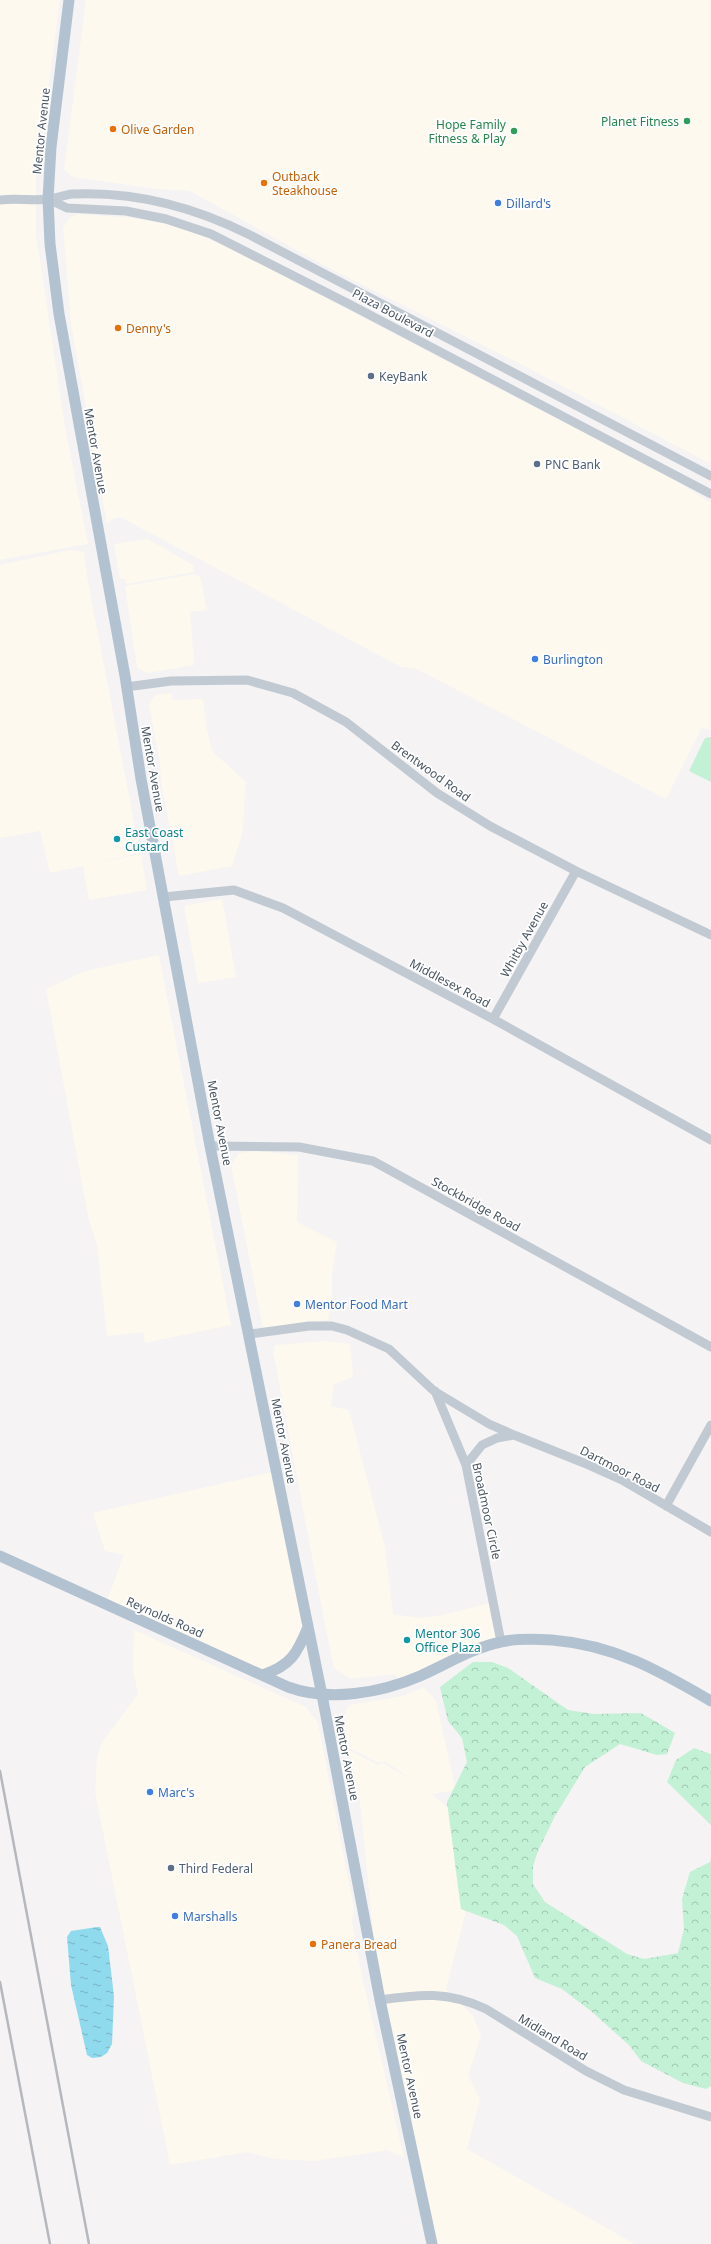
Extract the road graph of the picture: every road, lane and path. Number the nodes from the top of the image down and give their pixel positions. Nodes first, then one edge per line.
1 (69, 0) edge
2 (48, 199) junction
3 (0, 200) edge
4 (711, 476) edge
5 (711, 494) edge
6 (126, 687) junction
7 (576, 871) junction
8 (164, 897) junction
9 (711, 935) edge
10 (493, 1019) junction
11 (711, 1140) edge
12 (210, 1146) junction
13 (250, 1334) junction
14 (711, 1347) edge
15 (434, 1391) junction
16 (711, 1425) edge
17 (514, 1434) junction
18 (466, 1465) junction
19 (666, 1506) junction
20 (711, 1532) edge
21 (0, 1556) edge
22 (308, 1627) junction
23 (501, 1642) junction
24 (263, 1675) junction
25 (322, 1696) junction
26 (711, 1701) edge
27 (380, 2000) junction
28 (711, 2118) edge
29 (432, 2244) edge

1 - 2 main road, Mentor Avenue
2 - 3 street, Plaza Boulevard
2 - 4 street, Plaza Boulevard
2 - 5 street, Plaza Boulevard
2 - 6 main road, Mentor Avenue
6 - 7 street, Brentwood Road
6 - 8 main road, Mentor Avenue
7 - 9 street, Brentwood Road
7 - 10 street, Whitby Avenue
8 - 10 street, Middlesex Road
8 - 12 main road, Mentor Avenue
10 - 11 street, Middlesex Road
12 - 13 main road, Mentor Avenue
12 - 14 street, Stockbridge Road
13 - 15 street, Dartmoor Road
13 - 22 main road, Mentor Avenue
15 - 17 street, Dartmoor Road
15 - 18 street, Broadmoor Circle
16 - 19 street
17 - 18 street
17 - 19 street, Dartmoor Road
18 - 23 street, Broadmoor Circle
19 - 20 street, Dartmoor Road
21 - 24 main road, Reynolds Road
22 - 24 main road
22 - 25 main road, Mentor Avenue
23 - 25 main road, Reynolds Road
23 - 26 main road, Reynolds Road
24 - 25 main road, Reynolds Road
25 - 27 main road, Mentor Avenue
27 - 28 street, Midland Road
27 - 29 main road, Mentor Avenue

